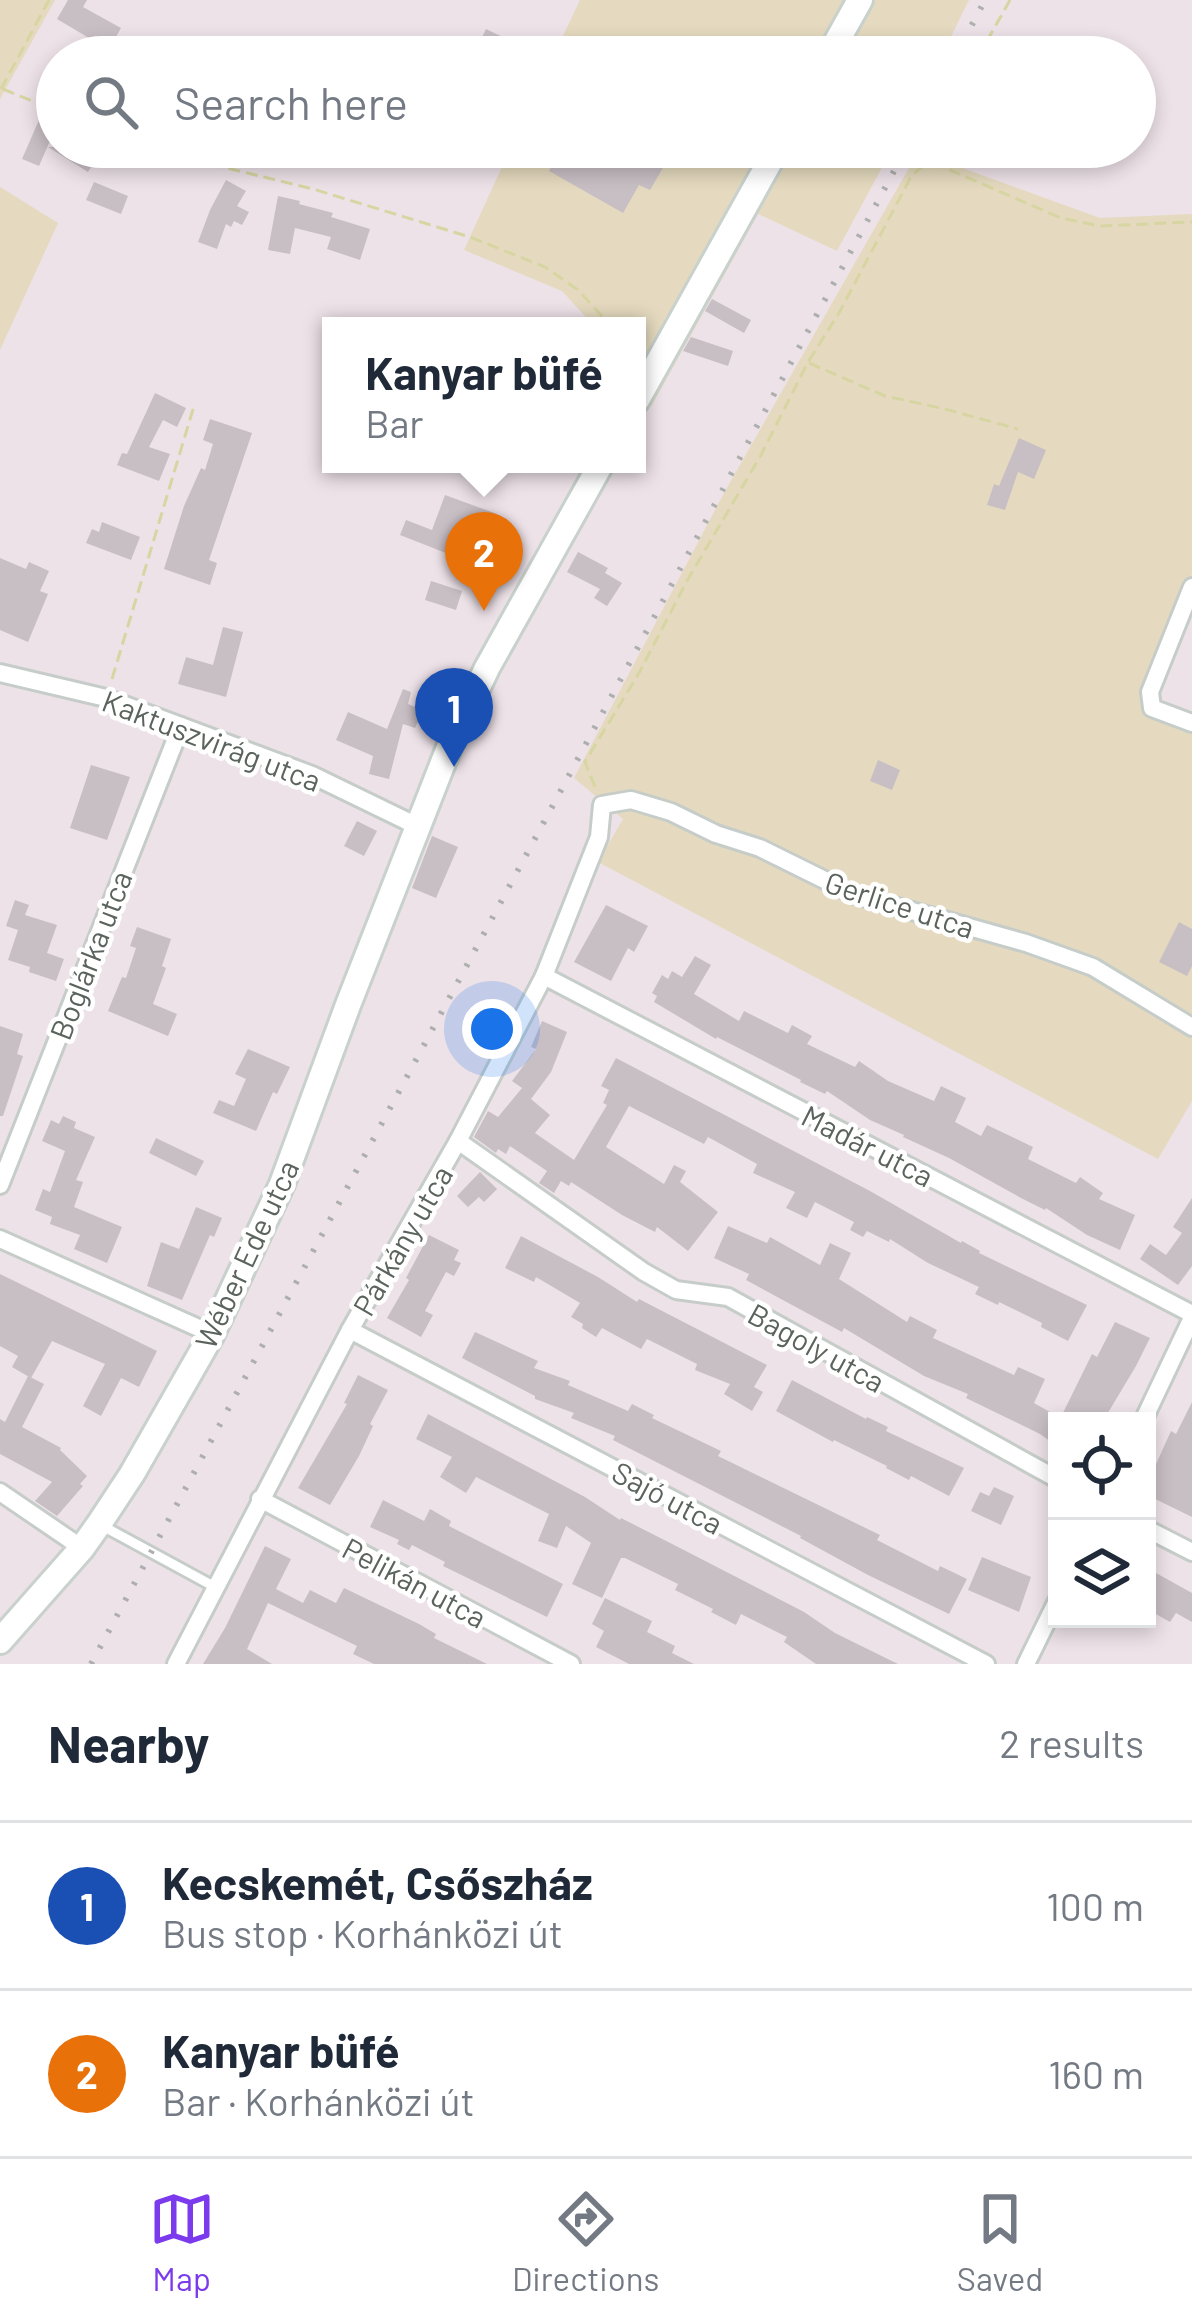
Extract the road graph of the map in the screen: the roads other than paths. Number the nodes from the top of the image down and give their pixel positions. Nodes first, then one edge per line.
1 (860, 0) edge
2 (840, 36) edge
3 (766, 168) edge
4 (646, 384) edge
5 (597, 473) edge
6 (1192, 587) edge
7 (0, 673) edge
8 (1192, 723) edge
9 (181, 726) junction
10 (602, 805) joint
11 (417, 826) junction
12 (544, 976) junction
13 (1192, 1027) edge
14 (458, 1141) junction
15 (0, 1185) edge
16 (0, 1239) edge
17 (1192, 1316) edge
18 (350, 1330) junction
19 (212, 1334) junction
20 (1147, 1412) edge
21 (1048, 1474) edge
22 (0, 1492) edge
23 (260, 1499) junction
24 (99, 1524) junction
25 (1156, 1534) edge
26 (82, 1547) junction
27 (1192, 1552) edge
28 (215, 1587) junction
29 (1048, 1619) edge
30 (0, 1641) edge
31 (176, 1664) edge
32 (571, 1664) edge
33 (986, 1664) edge
34 (1026, 1664) edge

1 - 2 street
3 - 4 street
5 - 11 street, Wéber Ede utca
6 - 8 street
7 - 9 street, Kaktuszvirág utca
9 - 11 street, Kaktuszvirág utca
9 - 15 street, Boglárka utca
10 - 12 street, Párkány utca
10 - 13 street, Gerlice utca
11 - 19 street, Wéber Ede utca
12 - 14 street, Párkány utca
12 - 17 street, Madár utca
14 - 18 street, Párkány utca
14 - 21 street, Bagoly utca
16 - 19 street
17 - 20 street
18 - 23 street, Párkány utca
18 - 33 street, Sajó utca
19 - 24 street, Wéber Ede utca
22 - 26 street
23 - 28 street, Párkány utca
23 - 32 street, Pelikán utca
24 - 26 street, Wéber Ede utca
24 - 28 lane
25 - 27 street
26 - 30 street, Wéber Ede utca
28 - 31 street, Párkány utca
29 - 34 street

